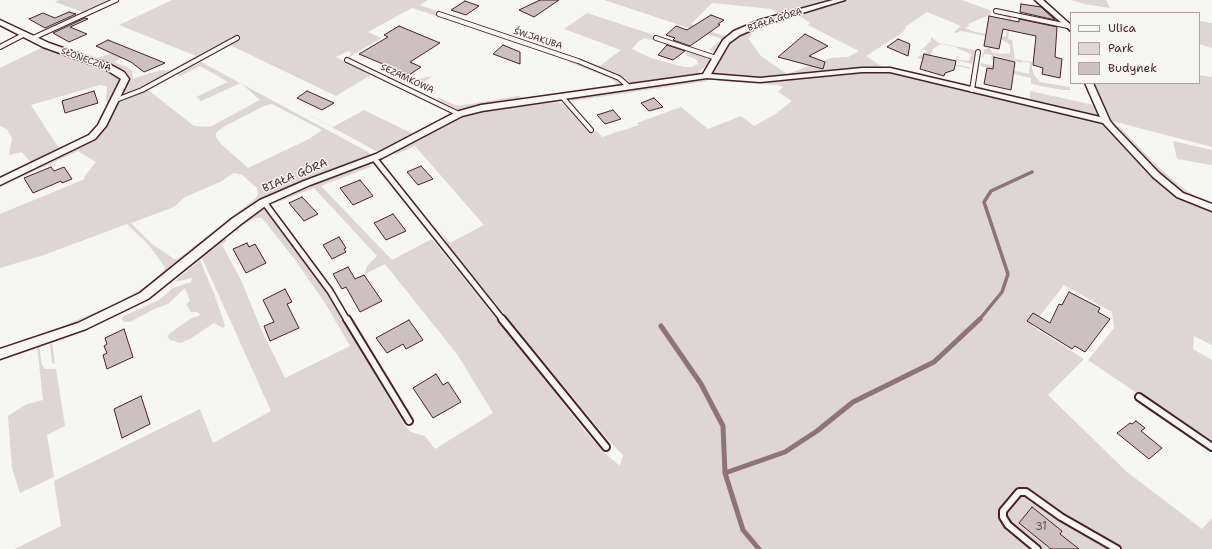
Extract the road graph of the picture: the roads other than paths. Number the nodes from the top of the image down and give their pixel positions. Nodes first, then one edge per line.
1 (116, 0) edge
2 (841, 0) edge
3 (1039, 0) edge
4 (996, 12) dead end
5 (439, 14) dead end
6 (0, 22) edge
7 (1070, 26) edge
8 (25, 34) junction
9 (33, 38) junction
10 (237, 38) dead end
11 (656, 38) dead end
12 (0, 47) edge
13 (978, 52) dead end
14 (716, 58) junction
15 (347, 60) dead end
16 (707, 76) junction
17 (1089, 84) edge
18 (628, 86) junction
19 (972, 90) junction
20 (563, 98) junction
21 (116, 100) junction
22 (460, 114) junction
23 (1106, 121) junction
24 (591, 130) dead end
25 (374, 158) junction
26 (0, 182) edge
27 (264, 202) junction
28 (1212, 208) edge
29 (0, 354) edge
30 (1139, 396) dead end
31 (409, 421) dead end
32 (606, 447) dead end
33 (1212, 447) edge
34 (1037, 549) edge
35 (1117, 549) edge

1 - 9 lane
2 - 14 street, BIAŁA GÓRA
3 - 7 street
4 - 7 lane
5 - 18 lane, ŚW.JAKUBA
6 - 8 street, SŁONECZNA
8 - 9 street, SŁONECZNA
8 - 12 lane
9 - 21 street, SŁONECZNA
10 - 21 lane
11 - 14 lane
13 - 19 lane
14 - 16 street, BIAŁA GÓRA
15 - 22 lane, SEZAMKOWA
16 - 18 street, BIAŁA GÓRA
16 - 19 street, BIAŁA GÓRA
17 - 23 street
18 - 20 street, BIAŁA GÓRA
19 - 23 street, BIAŁA GÓRA
20 - 22 street, BIAŁA GÓRA
20 - 24 lane
21 - 26 street, SŁONECZNA
22 - 25 street, BIAŁA GÓRA
23 - 28 street
25 - 27 street, BIAŁA GÓRA
25 - 32 lane
27 - 29 street, BIAŁA GÓRA
27 - 31 lane
30 - 33 lane
34 - 35 lane

